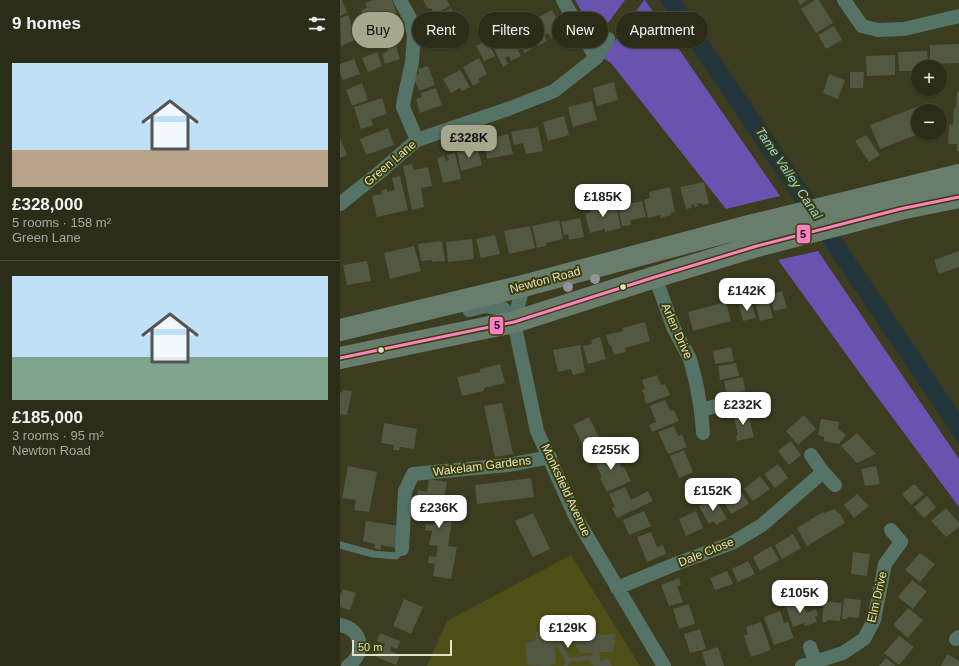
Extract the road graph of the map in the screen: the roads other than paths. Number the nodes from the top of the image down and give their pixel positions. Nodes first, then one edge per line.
1 (400, 0) edge
2 (563, 0) edge
3 (844, 0) edge
4 (959, 16) edge
5 (602, 48) edge
6 (596, 58) junction
7 (417, 140) junction
8 (959, 175) edge
9 (959, 197) edge
10 (899, 199) junction
11 (340, 204) edge
12 (753, 236) junction
13 (655, 277) junction
14 (523, 286) junction
15 (514, 322) junction
16 (340, 330) edge
17 (340, 358) edge
18 (720, 405) dead end
19 (701, 410) junction
20 (703, 433) dead end
21 (811, 455) dead end
22 (550, 458) junction
23 (823, 472) junction
24 (835, 485) dead end
25 (891, 530) dead end
26 (340, 544) edge
27 (402, 549) joint
28 (617, 588) junction
29 (340, 625) edge
30 (810, 647) dead end
31 (811, 664) edge
32 (348, 666) edge
33 (664, 666) edge

1 - 7 street
2 - 6 street
3 - 4 street
5 - 6 street, Green Lane
6 - 7 street, Green Lane
7 - 11 street, Green Lane
8 - 10 highway
9 - 10 highway
10 - 12 highway
12 - 13 highway
12 - 14 highway, Newton Road
13 - 15 highway
13 - 19 street, Arlen Drive
14 - 15 street, Monksfield Avenue
14 - 16 highway, Newton Road
15 - 16 street
15 - 17 highway
15 - 22 street, Monksfield Avenue
18 - 19 street
19 - 20 street, Arlen Drive
21 - 23 street
22 - 27 street, Wakelam Gardens
22 - 28 street, Monksfield Avenue
23 - 24 street
23 - 28 street, Dale Close
25 - 31 street, Elm Drive
26 - 27 lane
28 - 33 street, Monksfield Avenue
29 - 32 street
30 - 31 street, Elm Drive

